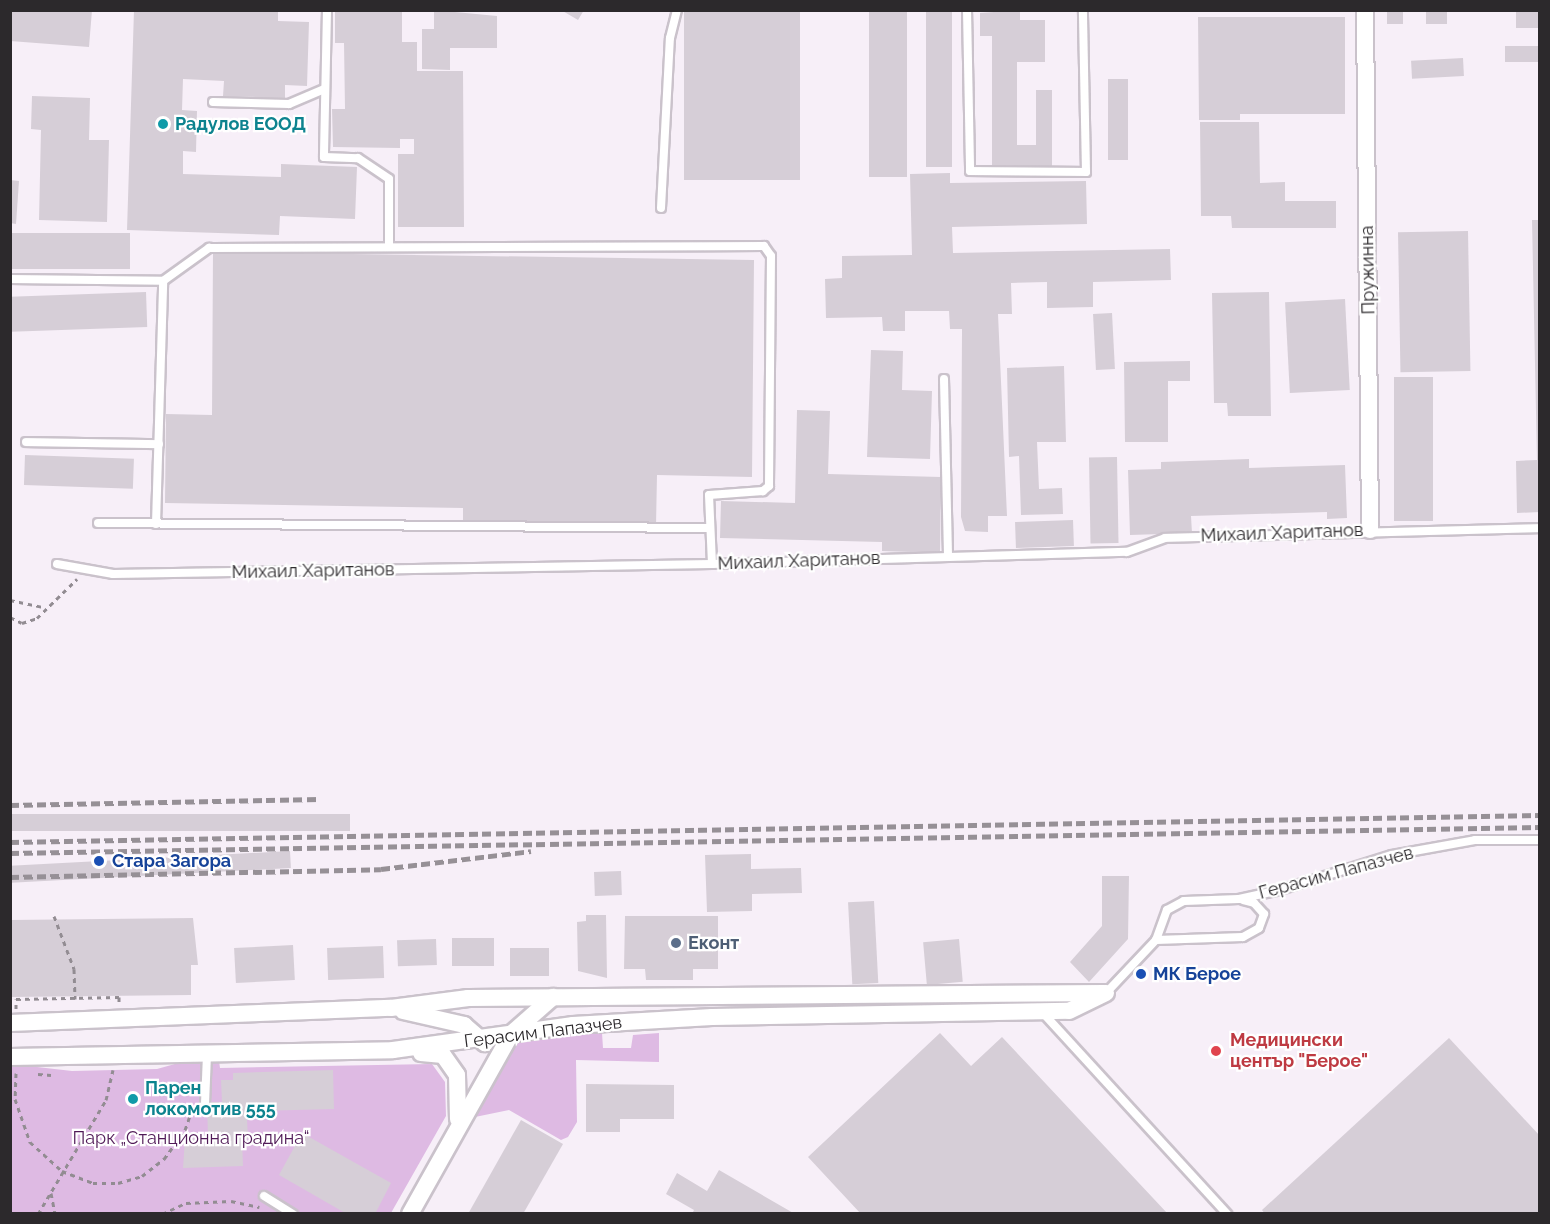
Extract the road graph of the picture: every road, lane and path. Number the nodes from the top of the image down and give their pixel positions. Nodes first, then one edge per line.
1 (327, 10) edge
2 (677, 10) edge
3 (967, 10) edge
4 (1083, 10) edge
5 (1365, 10) edge
6 (325, 89) junction
7 (213, 102) dead end
8 (661, 208) dead end
9 (389, 245) junction
10 (10, 279) edge
11 (163, 281) junction
12 (944, 379) dead end
13 (26, 442) dead end
14 (159, 444) junction
15 (98, 523) dead end
16 (156, 524) junction
17 (710, 528) junction
18 (1539, 528) edge
19 (1370, 530) junction
20 (948, 557) junction
21 (57, 564) dead end
22 (712, 564) junction
23 (85, 572) junction
24 (10, 600) edge
25 (42, 607) dead end
26 (10, 617) edge
27 (1539, 840) edge
28 (1239, 899) junction
29 (54, 916) dead end
30 (1156, 940) junction
31 (1106, 993) junction
32 (708, 995) junction
33 (1028, 995) junction
34 (553, 997) junction
35 (16, 999) dead end
36 (75, 999) junction
37 (391, 1008) junction
38 (1040, 1011) junction
39 (712, 1017) junction
40 (118, 1018) junction
41 (10, 1023) edge
42 (511, 1034) junction
43 (483, 1039) junction
44 (393, 1050) junction
45 (207, 1054) junction
46 (117, 1055) junction
47 (13, 1065) edge
48 (491, 1067) junction
49 (196, 1095) dead end
50 (204, 1104) dead end
51 (458, 1126) junction
52 (62, 1171) junction
53 (51, 1191) junction
54 (264, 1196) joint
55 (38, 1214) edge
56 (55, 1214) edge
57 (162, 1214) edge
58 (293, 1214) edge
59 (410, 1214) edge
60 (1227, 1214) edge

1 - 6 lane
2 - 8 lane
3 - 4 lane
5 - 19 street, Пружинна
6 - 7 lane
6 - 9 lane
9 - 11 lane
9 - 17 lane
10 - 11 lane
11 - 14 lane
12 - 20 lane
13 - 14 lane
14 - 16 lane
15 - 16 lane
16 - 17 lane
17 - 22 lane
18 - 19 lane, Михаил Хаританов
19 - 20 lane, Михаил Хаританов
20 - 22 lane, Михаил Хаританов
21 - 23 lane, Михаил Хаританов
22 - 23 lane, Михаил Хаританов
23 - 26 path
24 - 25 path
27 - 28 lane, Герасим Папазчев
28 - 30 lane, Герасим Папазчев
28 - 30 lane, Герасим Папазчев
29 - 36 path
30 - 31 lane, Герасим Папазчев
31 - 33 street, Герасим Папазчев
31 - 38 street, Герасим Папазчев
32 - 33 street, Герасим Папазчев
32 - 34 street, Герасим Папазчев
32 - 39 street
33 - 38 lane
34 - 37 street, Герасим Папазчев
34 - 42 street
35 - 36 path
36 - 40 path
37 - 40 street, Герасим Папазчев
37 - 43 street
38 - 39 street, Герасим Папазчев
38 - 60 lane
39 - 42 street, Герасим Папазчев
40 - 41 street, Герасим Папазчев
42 - 43 street, Герасим Папазчев
42 - 48 street
43 - 44 street, Герасим Папазчев
43 - 48 street
44 - 45 street, Герасим Папазчев
44 - 51 street
45 - 46 street, Герасим Папазчев
45 - 50 lane
46 - 47 street, Герасим Папазчев
46 - 52 path
47 - 52 path
48 - 51 street
49 - 52 path
51 - 59 street
52 - 53 path
53 - 55 path
53 - 56 path
54 - 57 path
54 - 58 lane

